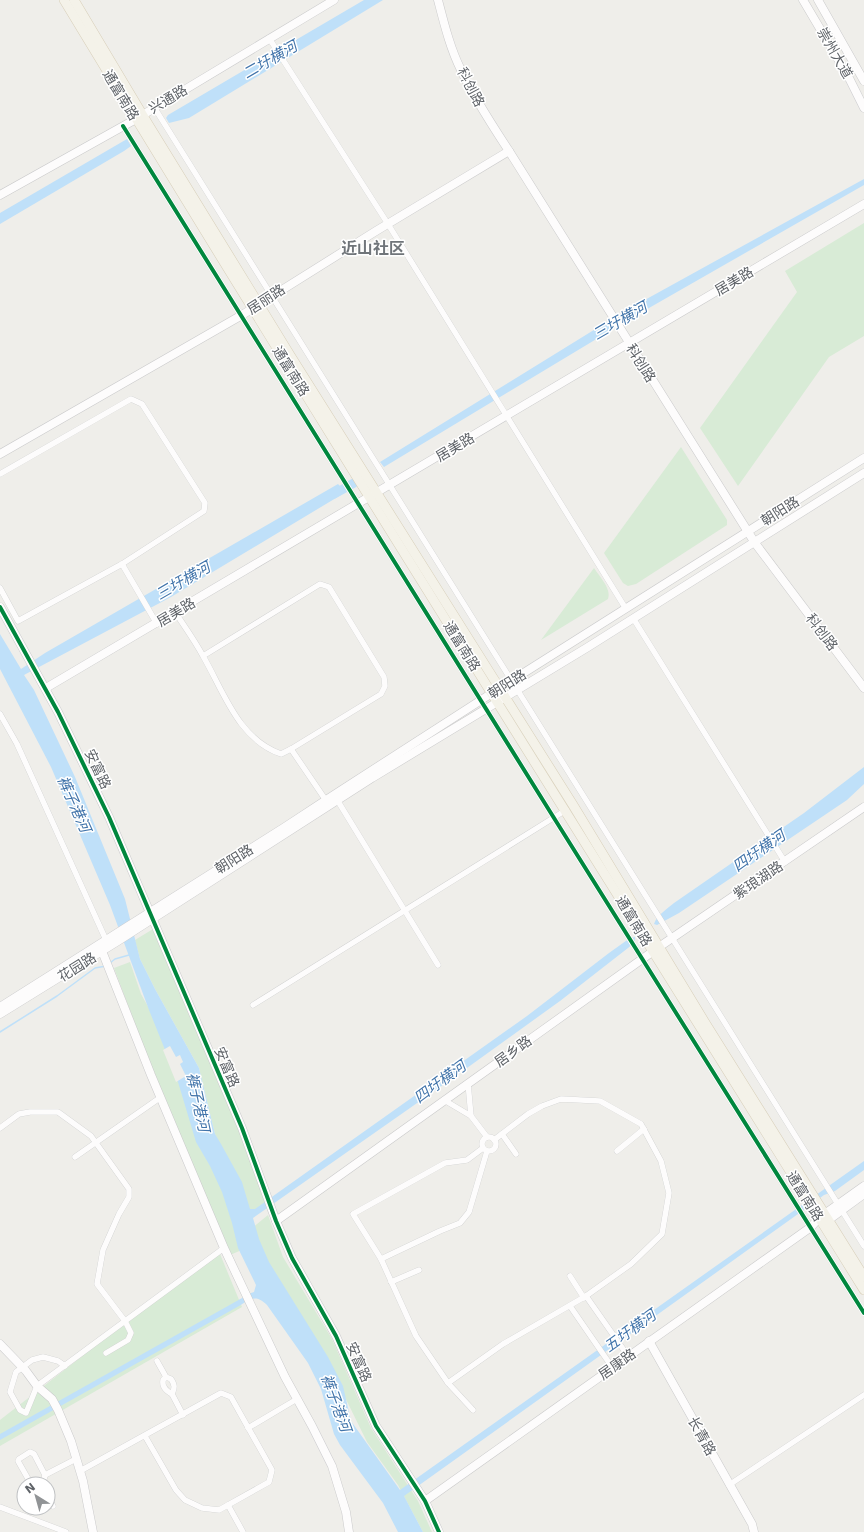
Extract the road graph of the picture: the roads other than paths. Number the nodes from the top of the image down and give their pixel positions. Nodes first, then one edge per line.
1 (64, 0) edge
2 (74, 0) edge
3 (334, 0) edge
4 (438, 0) edge
5 (803, 0) edge
6 (818, 0) edge
7 (270, 38) junction
8 (864, 82) edge
9 (154, 106) junction
10 (864, 108) edge
11 (139, 117) junction
12 (124, 126) junction
13 (509, 151) junction
14 (0, 196) edge
15 (864, 204) edge
16 (388, 224) junction
17 (272, 296) junction
18 (256, 306) junction
19 (242, 315) junction
20 (629, 344) junction
21 (508, 416) junction
22 (0, 454) edge
23 (864, 458) edge
24 (864, 473) edge
25 (0, 474) edge
26 (389, 486) junction
27 (374, 495) junction
28 (358, 504) junction
29 (748, 532) junction
30 (755, 542) junction
31 (122, 564) junction
32 (0, 588) edge
33 (0, 607) edge
34 (626, 609) junction
35 (175, 612) junction
36 (633, 618) junction
37 (157, 624) junction
38 (203, 656) junction
39 (512, 681) junction
40 (46, 688) junction
41 (864, 688) edge
42 (517, 690) junction
43 (496, 691) junction
44 (481, 700) junction
45 (501, 700) junction
46 (486, 709) junction
47 (0, 714) edge
48 (291, 749) junction
49 (335, 798) junction
50 (327, 803) junction
51 (864, 807) edge
52 (569, 808) junction
53 (554, 818) junction
54 (785, 862) junction
55 (404, 912) junction
56 (152, 915) junction
57 (116, 938) junction
58 (672, 938) junction
59 (106, 940) junction
60 (656, 949) junction
61 (102, 950) junction
62 (642, 959) junction
63 (438, 965) dead end
64 (253, 1006) dead end
65 (0, 1007) edge
66 (0, 1014) edge
67 (468, 1084) junction
68 (161, 1097) junction
69 (444, 1100) junction
70 (471, 1116) junction
71 (0, 1128) edge
72 (644, 1129) junction
73 (502, 1134) junction
74 (487, 1137) junction
75 (494, 1140) junction
76 (96, 1143) junction
77 (485, 1150) junction
78 (617, 1152) dead end
79 (516, 1154) dead end
80 (75, 1157) dead end
81 (864, 1186) edge
82 (864, 1194) edge
83 (840, 1207) junction
84 (824, 1219) junction
85 (276, 1221) junction
86 (811, 1227) junction
87 (864, 1246) edge
88 (224, 1248) junction
89 (381, 1259) junction
90 (419, 1270) dead end
91 (570, 1276) dead end
92 (864, 1277) edge
93 (391, 1282) junction
94 (864, 1290) edge
95 (585, 1297) junction
96 (570, 1306) junction
97 (864, 1313) edge
98 (125, 1321) junction
99 (649, 1341) junction
100 (0, 1345) edge
101 (106, 1353) dead end
102 (628, 1356) junction
103 (157, 1361) dead end
104 (65, 1366) junction
105 (22, 1367) junction
106 (612, 1367) junction
107 (166, 1377) junction
108 (448, 1383) junction
109 (37, 1386) junction
110 (172, 1394) junction
111 (864, 1395) edge
112 (297, 1399) junction
113 (473, 1410) dead end
114 (183, 1415) junction
115 (248, 1428) junction
116 (145, 1436) junction
117 (76, 1458) junction
118 (80, 1471) junction
119 (45, 1475) joint
120 (26, 1476) edge
121 (729, 1485) junction
122 (425, 1501) junction
123 (228, 1505) junction
124 (0, 1507) edge
125 (66, 1532) edge
126 (93, 1532) edge
127 (243, 1532) edge
128 (349, 1532) edge
129 (439, 1532) edge
130 (754, 1532) edge

1 - 11 main road, 通富南路
2 - 11 main road, 通富南路
3 - 7 street, 兴通路
4 - 13 street, 科创路
5 - 10 street, 崇州大道
6 - 8 street, 崇州大道
7 - 9 street, 兴通路
7 - 16 street
9 - 11 street, 兴通路
9 - 17 street
11 - 12 street, 兴通路
11 - 18 main road, 通富南路
12 - 14 street, 兴通路
12 - 19 street
13 - 16 street, 居丽路
13 - 20 street, 科创路
15 - 20 street, 居美路
16 - 17 street, 居丽路
16 - 21 street
17 - 18 street, 居丽路
17 - 26 street
18 - 19 street, 居丽路
18 - 27 main road, 通富南路
19 - 22 street, 居丽路
19 - 28 street
20 - 21 street, 居美路
20 - 29 street, 科创路
21 - 26 street, 居美路
21 - 34 street
23 - 29 street, 朝阳路
24 - 30 street, 朝阳路
25 - 31 street
26 - 27 street, 居美路
26 - 39 street
27 - 28 street, 居美路
27 - 43 main road, 通富南路
28 - 35 street, 居美路
28 - 44 street
29 - 30 street, 科创路
29 - 34 street, 朝阳路
30 - 36 street, 朝阳路
30 - 41 street, 科创路
31 - 32 street
31 - 37 street
33 - 40 street, 安富路
34 - 39 street, 朝阳路
35 - 37 street, 居美路
35 - 38 street
36 - 42 street, 朝阳路
36 - 54 street
37 - 40 street, 居美路
38 - 48 street
38 - 48 street
39 - 42 street
39 - 43 street, 朝阳路
40 - 56 street, 安富路
42 - 45 street, 朝阳路
42 - 58 street
43 - 44 street, 朝阳路
43 - 45 main road, 通富南路
44 - 46 street
44 - 49 street, 朝阳路
45 - 46 street, 朝阳路
45 - 52 main road, 通富南路
46 - 49 street, 朝阳路
46 - 53 street
47 - 59 street
48 - 50 street
49 - 50 street, 朝阳路
49 - 55 street
50 - 56 street, 朝阳路
51 - 54 street, 紫琅湖路
52 - 53 street
52 - 60 main road, 通富南路
53 - 55 street
53 - 62 street
54 - 58 street, 紫琅湖路
55 - 63 street
55 - 64 street
56 - 57 street, 花园路
56 - 85 street, 安富路
57 - 59 street, 花园路
57 - 61 street, 花园路
58 - 60 street, 紫琅湖路
58 - 83 street
59 - 65 street, 花园路
60 - 62 street, 居乡路
60 - 84 main road, 通富南路
61 - 66 street, 花园路
61 - 68 street
62 - 67 street, 居乡路
62 - 86 street
67 - 69 street, 居乡路
67 - 70 street
68 - 76 street
68 - 88 street
69 - 70 street
69 - 85 street, 居乡路
70 - 74 street
71 - 76 street
72 - 73 street
72 - 78 street
72 - 95 street
73 - 75 street
73 - 79 street
74 - 75 street
74 - 77 street
75 - 77 street
76 - 80 street
76 - 98 street
77 - 89 street
77 - 89 street
81 - 83 street
82 - 83 street
83 - 84 street, 居康路
83 - 87 street
84 - 86 street, 居康路
84 - 92 main road, 通富南路
84 - 94 main road, 通富南路
85 - 122 street, 安富路
86 - 97 street
86 - 99 street, 居康路
88 - 98 street
88 - 112 street
89 - 93 street
90 - 93 street
91 - 95 street
93 - 108 street
95 - 96 street
95 - 102 street
96 - 106 street
96 - 108 street
98 - 101 street
98 - 104 street
99 - 102 street, 居康路
99 - 121 street, 长青路
100 - 105 street
102 - 106 street, 居康路
103 - 107 street
104 - 105 street
104 - 109 street
105 - 109 street
105 - 109 street
106 - 122 street, 居康路
107 - 110 street
107 - 110 street
108 - 113 street
109 - 117 street
110 - 114 street
111 - 121 street
112 - 115 street
112 - 128 street
114 - 115 street
114 - 116 street
115 - 123 street
116 - 118 street
116 - 123 street
117 - 118 street
117 - 119 street
118 - 126 street
119 - 120 street
121 - 130 street, 长青路
122 - 129 street, 安富路
123 - 127 street
124 - 125 street

